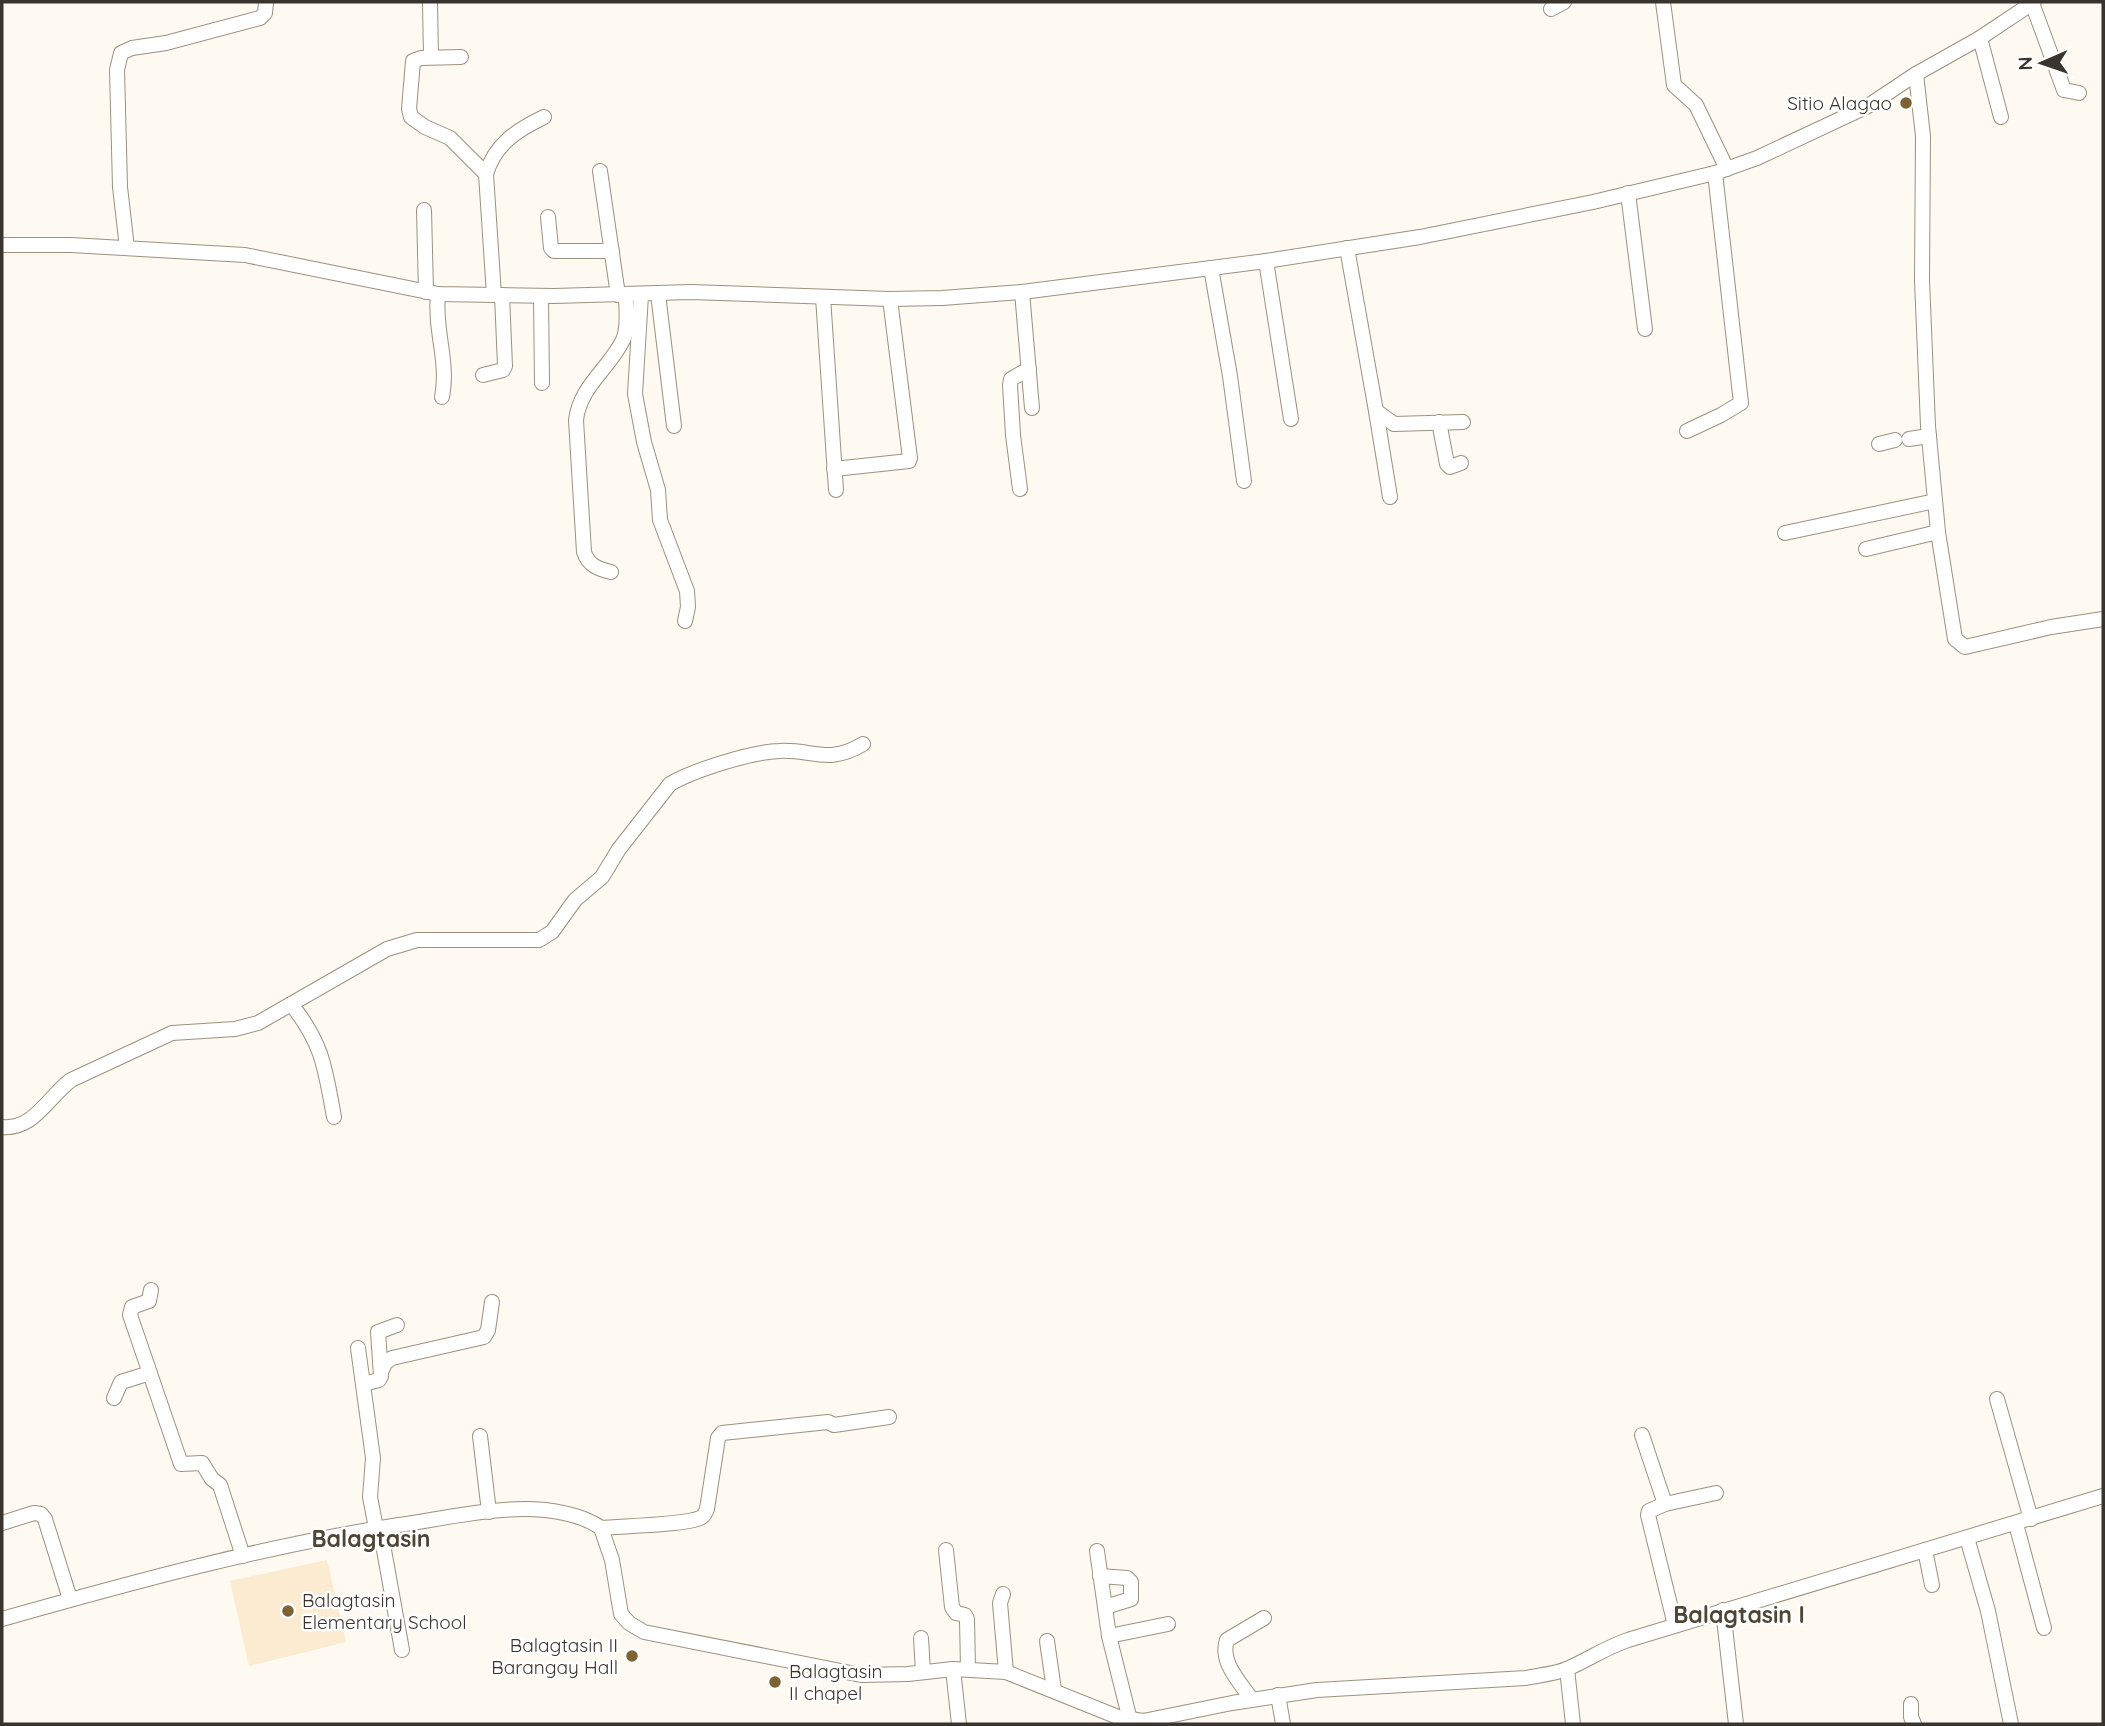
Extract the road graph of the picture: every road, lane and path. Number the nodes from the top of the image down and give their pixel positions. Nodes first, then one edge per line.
1 (266, 2) edge
2 (430, 2) edge
3 (1564, 2) edge
4 (1662, 2) edge
5 (2033, 2) edge
6 (1551, 9) dead end
7 (1980, 38) junction
8 (431, 57) junction
9 (461, 57) dead end
10 (1916, 74) junction
11 (2079, 93) dead end
12 (544, 117) dead end
13 (2001, 117) dead end
14 (1721, 171) junction
15 (600, 172) dead end
16 (486, 174) junction
17 (1628, 193) junction
18 (424, 210) dead end
19 (548, 217) dead end
20 (2, 245) edge
21 (127, 248) junction
22 (1347, 248) junction
23 (612, 251) junction
24 (1266, 261) junction
25 (1211, 268) junction
26 (1022, 292) junction
27 (432, 293) junction
28 (657, 294) junction
29 (498, 295) junction
30 (629, 295) junction
31 (541, 296) junction
32 (823, 298) junction
33 (890, 299) junction
34 (1645, 329) dead end
35 (1029, 369) junction
36 (483, 374) dead end
37 (542, 383) dead end
38 (442, 397) dead end
39 (1032, 408) dead end
40 (1376, 411) junction
41 (1291, 419) dead end
42 (1440, 422) junction
43 (1463, 422) dead end
44 (674, 426) dead end
45 (1687, 431) dead end
46 (1928, 436) junction
47 (1879, 443) dead end
48 (1461, 463) dead end
49 (834, 468) junction
50 (1244, 481) dead end
51 (1020, 489) dead end
52 (835, 490) dead end
53 (1390, 497) dead end
54 (1935, 501) junction
55 (1938, 532) junction
56 (1785, 533) dead end
57 (1866, 549) dead end
58 (611, 572) dead end
59 (2103, 619) edge
60 (685, 621) dead end
61 (863, 744) dead end
62 (291, 1004) junction
63 (334, 1118) dead end
64 (2, 1127) edge
65 (151, 1290) dead end
66 (492, 1302) dead end
67 (397, 1325) dead end
68 (358, 1348) dead end
69 (382, 1370) junction
70 (150, 1373) junction
71 (363, 1384) junction
72 (114, 1398) dead end
73 (1997, 1399) dead end
74 (889, 1417) dead end
75 (1642, 1435) dead end
76 (480, 1436) dead end
77 (1716, 1493) dead end
78 (2103, 1496) edge
79 (1665, 1504) junction
80 (489, 1512) junction
81 (2031, 1519) junction
82 (2, 1523) edge
83 (2016, 1524) junction
84 (378, 1528) junction
85 (601, 1528) junction
86 (1967, 1538) junction
87 (946, 1550) dead end
88 (1925, 1550) junction
89 (1097, 1551) dead end
90 (243, 1556) junction
91 (1101, 1576) junction
92 (1932, 1585) dead end
93 (1003, 1594) dead end
94 (70, 1600) junction
95 (1105, 1607) junction
96 (1723, 1610) junction
97 (1264, 1618) dead end
98 (2, 1619) edge
99 (1168, 1624) dead end
100 (1675, 1625) junction
101 (2044, 1628) dead end
102 (1109, 1636) junction
103 (921, 1638) dead end
104 (1047, 1641) dead end
105 (402, 1650) dead end
106 (953, 1669) junction
107 (968, 1669) junction
108 (1567, 1669) junction
109 (923, 1672) junction
110 (1006, 1672) junction
111 (1054, 1690) junction
112 (1278, 1695) junction
113 (1252, 1700) junction
114 (1911, 1704) dead end
115 (1139, 1722) edge
116 (959, 1724) edge
117 (1283, 1724) edge
118 (1573, 1724) edge
119 (1737, 1724) edge
120 (1914, 1724) edge
121 (2011, 1724) edge

1 - 21 street
2 - 8 street
3 - 6 street
4 - 14 street
5 - 7 street
5 - 11 street
7 - 10 street
7 - 13 street
8 - 9 street
8 - 16 street
10 - 14 street
10 - 46 street
12 - 16 street
14 - 17 street
14 - 45 street
15 - 23 street
16 - 29 street
17 - 22 street
17 - 34 street
18 - 27 street
19 - 23 street
20 - 21 street
21 - 27 street
22 - 24 street
22 - 40 street
23 - 30 street
24 - 25 street
24 - 41 street
25 - 26 street
25 - 50 street
26 - 33 street
26 - 35 street
27 - 29 street
27 - 38 street
28 - 30 street
28 - 32 street
28 - 44 street
29 - 31 street
29 - 36 street
30 - 31 street
30 - 58 street
30 - 60 street
31 - 37 street
32 - 33 street
32 - 49 street
33 - 49 street
35 - 39 street
35 - 51 street
40 - 42 street
40 - 53 street
42 - 43 street
42 - 48 street
46 - 47 street
46 - 54 street
49 - 52 street
54 - 55 street
54 - 56 street
55 - 57 street
55 - 59 street
61 - 62 street
62 - 63 street
62 - 64 street
65 - 70 street
66 - 69 street
67 - 69 street
68 - 71 street
69 - 71 street
70 - 72 street
70 - 90 street
71 - 84 street
73 - 81 street
74 - 85 street
75 - 79 street
76 - 80 street
77 - 79 street
78 - 81 street
79 - 100 street
80 - 84 street
80 - 85 street
81 - 83 street
82 - 94 street
83 - 86 street
83 - 101 street
84 - 90 street
84 - 105 street
85 - 109 street
86 - 88 street
86 - 121 street
87 - 107 street
88 - 92 street
88 - 96 street
89 - 91 street
90 - 94 street
91 - 95 street
91 - 95 street
93 - 110 street
94 - 98 street
95 - 102 street
96 - 100 street
96 - 119 street
97 - 113 street
99 - 102 street
100 - 108 street
102 - 115 street
103 - 109 street
104 - 111 street
106 - 107 street
106 - 109 street
106 - 116 street
107 - 110 street
108 - 112 street
108 - 118 street
110 - 111 street
111 - 115 street
112 - 113 street
112 - 117 street
113 - 115 street
114 - 120 street

